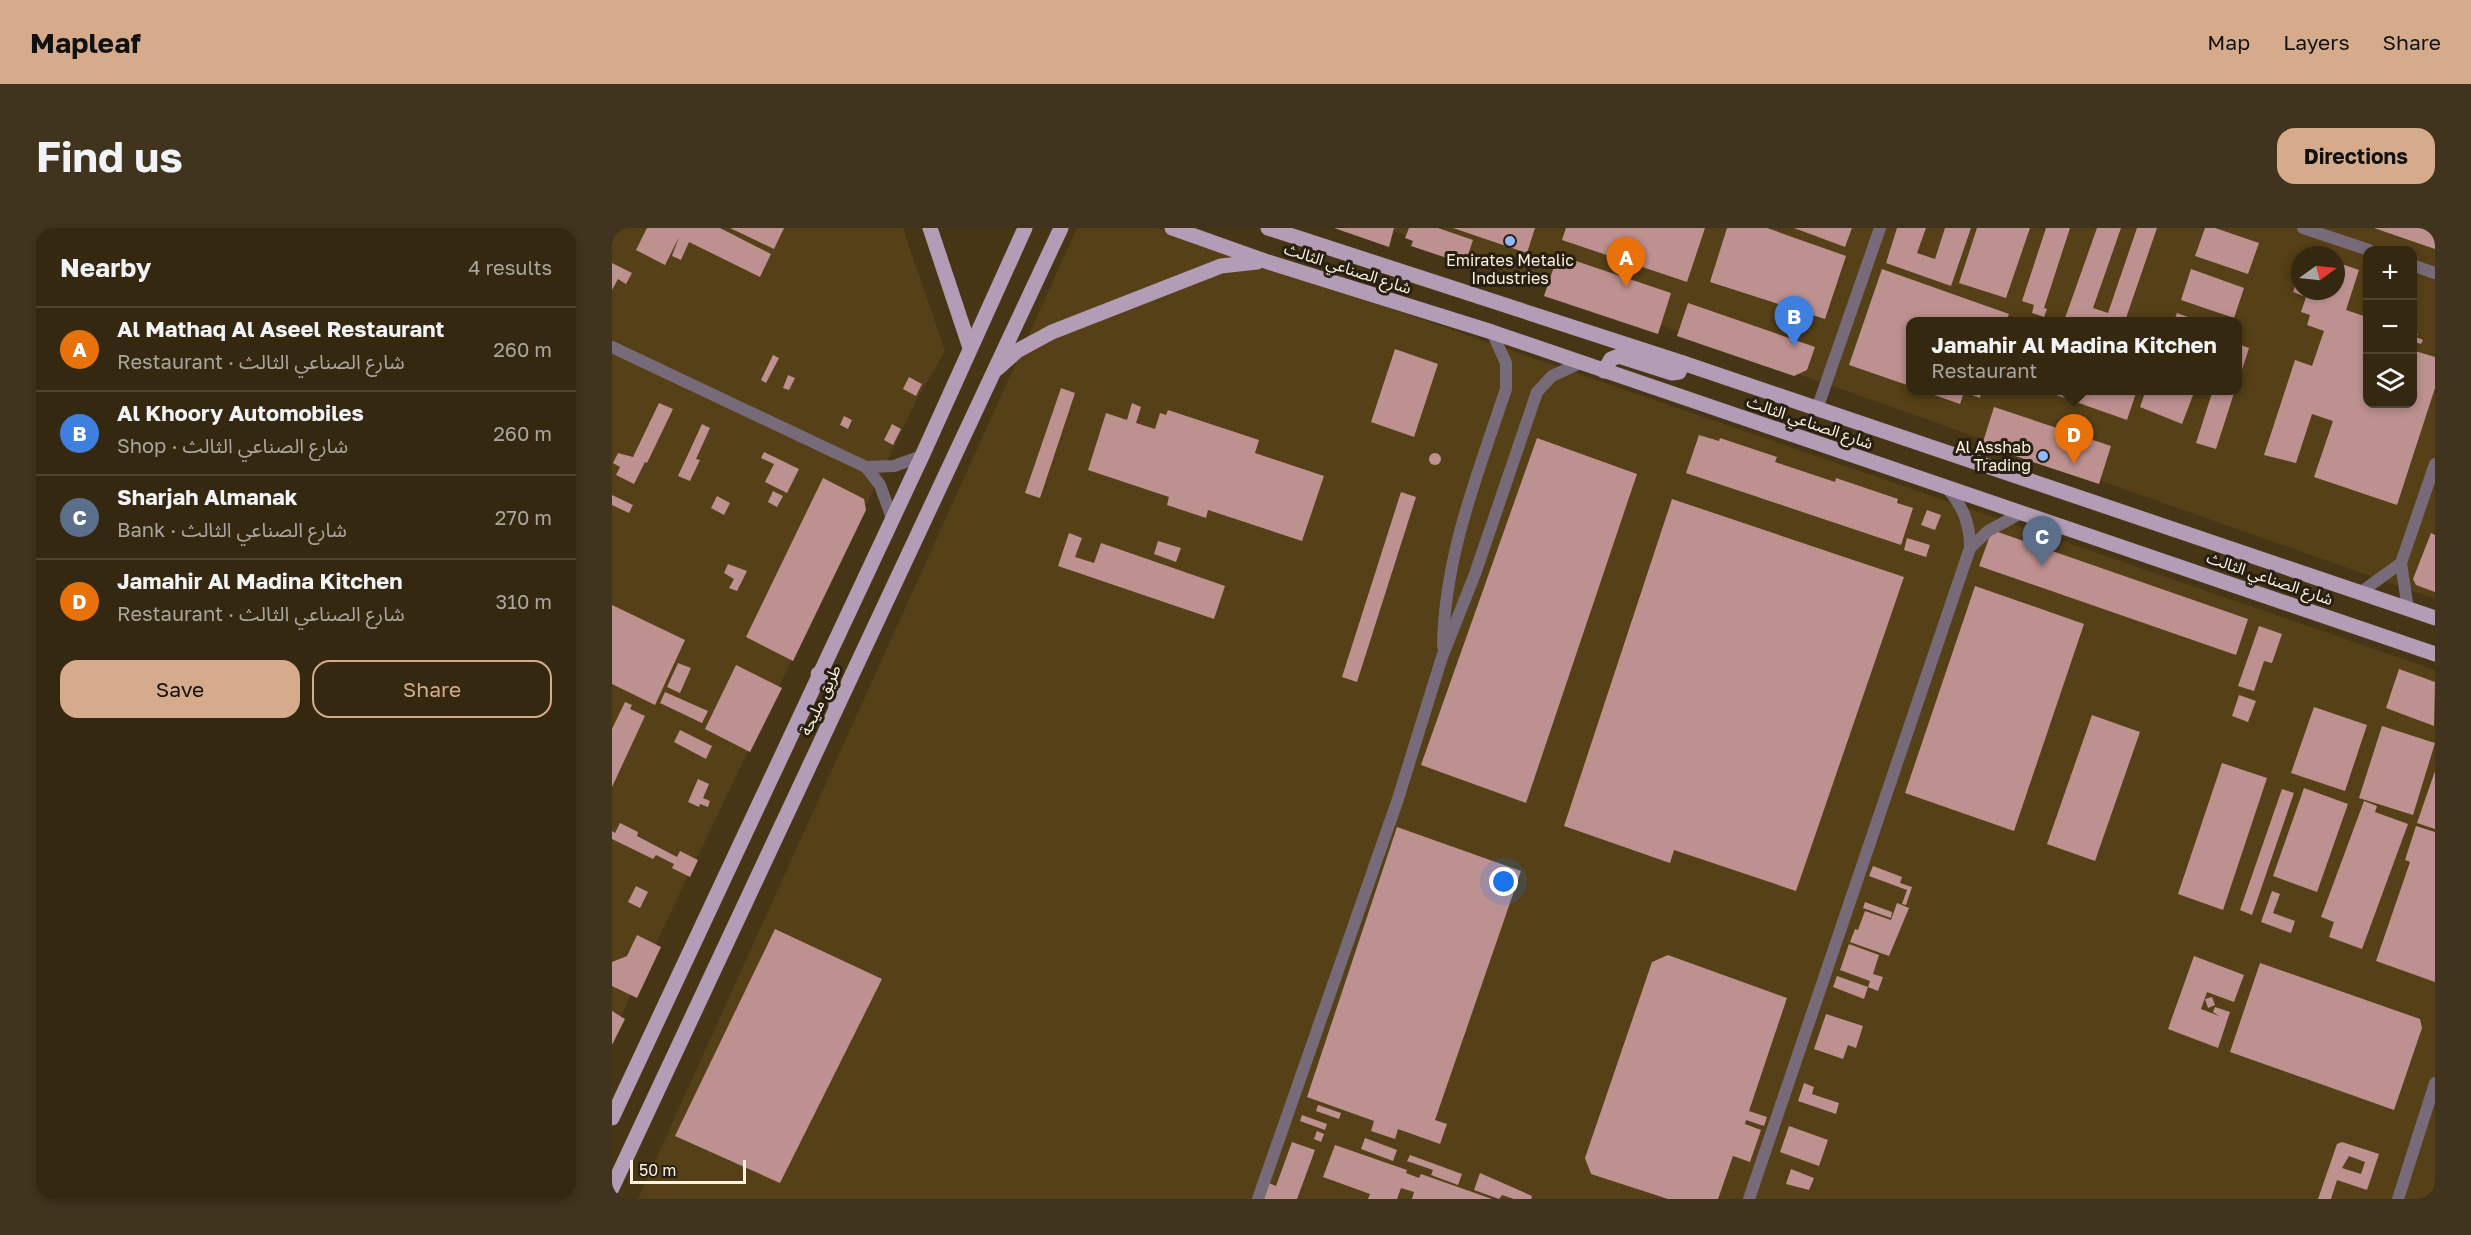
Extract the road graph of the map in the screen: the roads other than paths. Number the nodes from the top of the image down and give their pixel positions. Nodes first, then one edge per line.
1 (930, 228) edge
2 (1025, 228) edge
3 (1061, 228) edge
4 (1172, 228) edge
5 (1268, 228) edge
6 (1880, 228) edge
7 (2303, 228) edge
8 (2363, 248) edge
9 (1268, 262) junction
10 (2417, 267) edge
11 (2435, 273) edge
12 (1492, 333) junction
13 (612, 347) edge
14 (970, 348) junction
15 (1580, 363) junction
16 (1683, 363) junction
17 (1604, 370) junction
18 (990, 379) junction
19 (1817, 409) junction
20 (922, 456) junction
21 (2435, 464) edge
22 (866, 467) junction
23 (1947, 488) junction
24 (2021, 513) junction
25 (892, 518) junction
26 (1970, 548) junction
27 (2402, 562) junction
28 (2361, 592) junction
29 (2408, 609) junction
30 (2435, 618) edge
31 (2435, 654) edge
32 (1442, 657) junction
33 (818, 674) junction
34 (836, 710) junction
35 (2435, 1083) edge
36 (612, 1118) edge
37 (612, 1188) edge
38 (1258, 1199) edge
39 (1749, 1199) edge
40 (2398, 1199) edge

1 - 14 main road
2 - 14 main road, طريق مليحة
3 - 18 main road, طريق مليحة
4 - 9 main road, شارع الصناعي الثالث
5 - 16 main road, شارع الصناعي الثالث
6 - 19 street
7 - 8 street
9 - 12 main road, شارع الصناعي الثالث
9 - 18 main road
10 - 11 street
12 - 15 main road, شارع الصناعي الثالث
12 - 32 street
13 - 22 street
14 - 20 main road, طريق مليحة
15 - 17 main road, شارع الصناعي الثالث
15 - 32 street
16 - 17 main road
16 - 19 main road, شارع الصناعي الثالث
17 - 23 main road, شارع الصناعي الثالث
18 - 34 main road, طريق مليحة
19 - 28 main road, شارع الصناعي الثالث
20 - 22 street
20 - 25 main road, طريق مليحة
21 - 27 street
22 - 25 street
23 - 24 main road, شارع الصناعي الثالث
23 - 26 street
24 - 26 street
24 - 31 main road, شارع الصناعي الثالث
25 - 33 main road, طريق مليحة
26 - 39 street
27 - 28 street
27 - 29 street
28 - 29 main road, شارع الصناعي الثالث
29 - 30 main road, شارع الصناعي الثالث
32 - 38 street
33 - 34 main road
33 - 36 main road, طريق مليحة
34 - 37 main road, طريق مليحة
35 - 40 street

